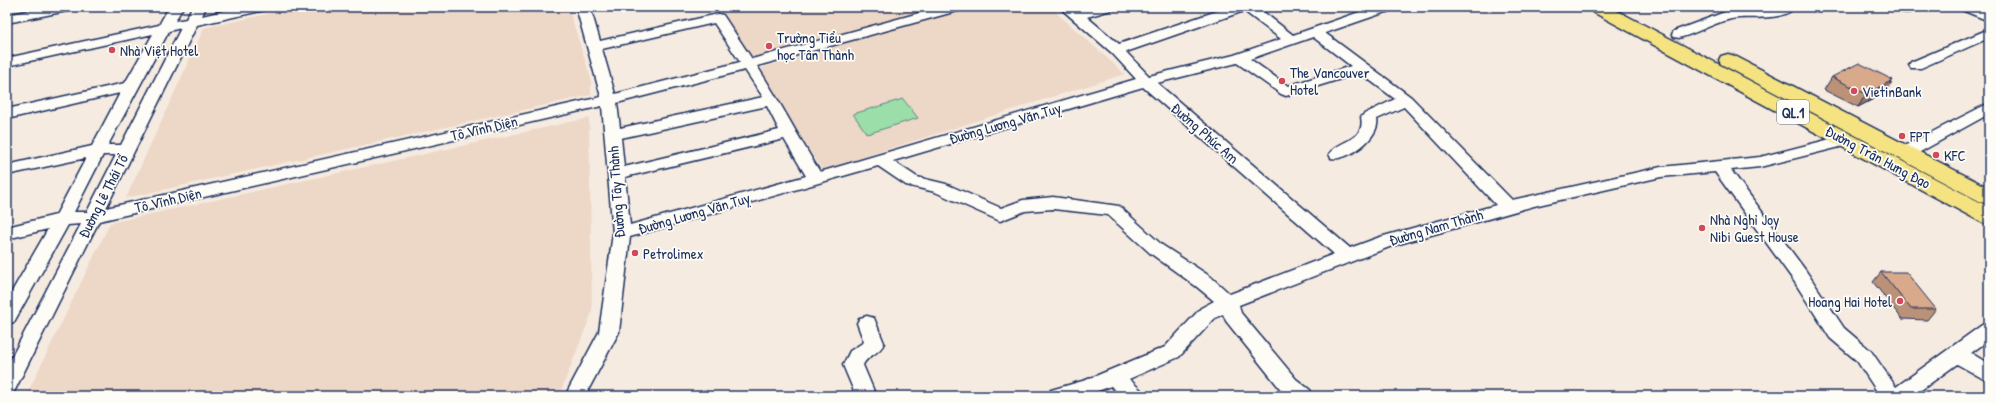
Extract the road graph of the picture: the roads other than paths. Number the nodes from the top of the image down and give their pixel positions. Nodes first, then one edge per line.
1 (67, 7) edge
2 (176, 7) edge
3 (260, 7) edge
4 (583, 7) edge
5 (956, 7) edge
6 (1106, 7) edge
7 (1242, 7) edge
8 (1248, 7) edge
9 (1387, 7) edge
10 (1597, 7) edge
11 (1627, 7) edge
12 (1788, 7) edge
13 (1967, 7) edge
14 (1072, 12) edge
15 (196, 14) edge
16 (1989, 17) edge
17 (7, 19) edge
18 (166, 27) junction
19 (1315, 32) junction
20 (1989, 33) edge
21 (1679, 34) junction
22 (1291, 40) junction
23 (594, 47) junction
24 (1116, 50) junction
25 (1239, 58) junction
26 (7, 62) edge
27 (748, 64) junction
28 (1916, 65) dead end
29 (1361, 68) junction
30 (1146, 81) junction
31 (131, 86) junction
32 (609, 100) junction
33 (772, 100) junction
34 (1406, 100) junction
35 (1989, 108) edge
36 (7, 114) edge
37 (788, 133) junction
38 (612, 135) junction
39 (1846, 140) junction
40 (98, 150) junction
41 (126, 150) junction
42 (1905, 153) junction
43 (1337, 154) dead end
44 (881, 160) junction
45 (1718, 166) junction
46 (7, 170) edge
47 (616, 174) junction
48 (816, 179) junction
49 (1989, 197) edge
50 (1508, 207) junction
51 (93, 217) junction
52 (1989, 217) edge
53 (62, 219) junction
54 (7, 233) edge
55 (622, 233) junction
56 (1348, 256) junction
57 (1228, 302) junction
58 (7, 317) edge
59 (867, 323) dead end
60 (1989, 330) edge
61 (1956, 354) junction
62 (1989, 374) edge
63 (1113, 376) junction
64 (7, 386) edge
65 (575, 396) edge
66 (866, 396) edge
67 (1058, 396) edge
68 (1134, 396) edge
69 (1302, 396) edge
70 (1891, 396) edge
71 (1898, 396) edge

1 - 17 street
2 - 18 street, Đường Lê Thái Tổ
3 - 15 street
4 - 23 street, Đường Tây Thành
5 - 27 street, Tô Vĩnh Diện
6 - 14 street
7 - 24 street
8 - 22 street
9 - 19 street, Đường Lương Văn Tuỵ
10 - 39 highway, Đường Trân Hưng Đạo / QL.1
11 - 21 highway, Đường Trân Hưng Đạo / QL.1
12 - 21 street
13 - 16 street
14 - 24 street, Đường Phúc Am
15 - 18 street
15 - 41 street, Đường Lê Thái Tổ
18 - 26 street
18 - 31 street, Đường Lê Thái Tổ
19 - 22 street, Đường Lương Văn Tuỵ
19 - 29 street
20 - 28 street
21 - 42 highway, Đường Trân Hưng Đạo / QL.1
22 - 25 street, Đường Lương Văn Tuỵ
23 - 27 street
23 - 32 street, Đường Tây Thành
24 - 30 street, Đường Phúc Am
25 - 29 street
25 - 30 street, Đường Lương Văn Tuỵ
27 - 32 street, Tô Vĩnh Diện
27 - 33 street
29 - 34 street
30 - 44 street, Đường Lương Văn Tuỵ
30 - 56 street, Đường Phúc Am
31 - 36 street
31 - 40 street, Đường Lê Thái Tổ
32 - 38 street, Đường Tây Thành
32 - 51 street, Tô Vĩnh Diện
33 - 37 street
33 - 38 street
34 - 43 street
34 - 50 street
35 - 42 street
37 - 47 street
37 - 48 street
38 - 47 street, Đường Tây Thành
39 - 45 street, Đường Nam Thành
39 - 52 highway, Đường Trân Hưng Đạo / QL.1
40 - 41 street
40 - 46 street
40 - 53 street, Đường Lê Thái Tổ
41 - 51 street, Đường Lê Thái Tổ
42 - 49 highway, Đường Trân Hưng Đạo / QL.1
44 - 48 street, Đường Lương Văn Tuỵ
44 - 57 street
45 - 50 street, Đường Nam Thành
45 - 70 street
47 - 55 street, Đường Tây Thành
48 - 55 street, Đường Lương Văn Tuỵ
50 - 56 street, Đường Nam Thành
51 - 53 street, Tô Vĩnh Diện
51 - 64 street, Đường Lê Thái Tổ
53 - 54 street, Tô Vĩnh Diện
53 - 58 street, Đường Lê Thái Tổ
55 - 65 street, Đường Tây Thành
56 - 57 street, Đường Nam Thành
57 - 63 street, Đường Nam Thành
57 - 69 street
59 - 66 street
60 - 61 street
61 - 62 street
61 - 71 street
63 - 67 street, Đường Nam Thành
63 - 68 street

